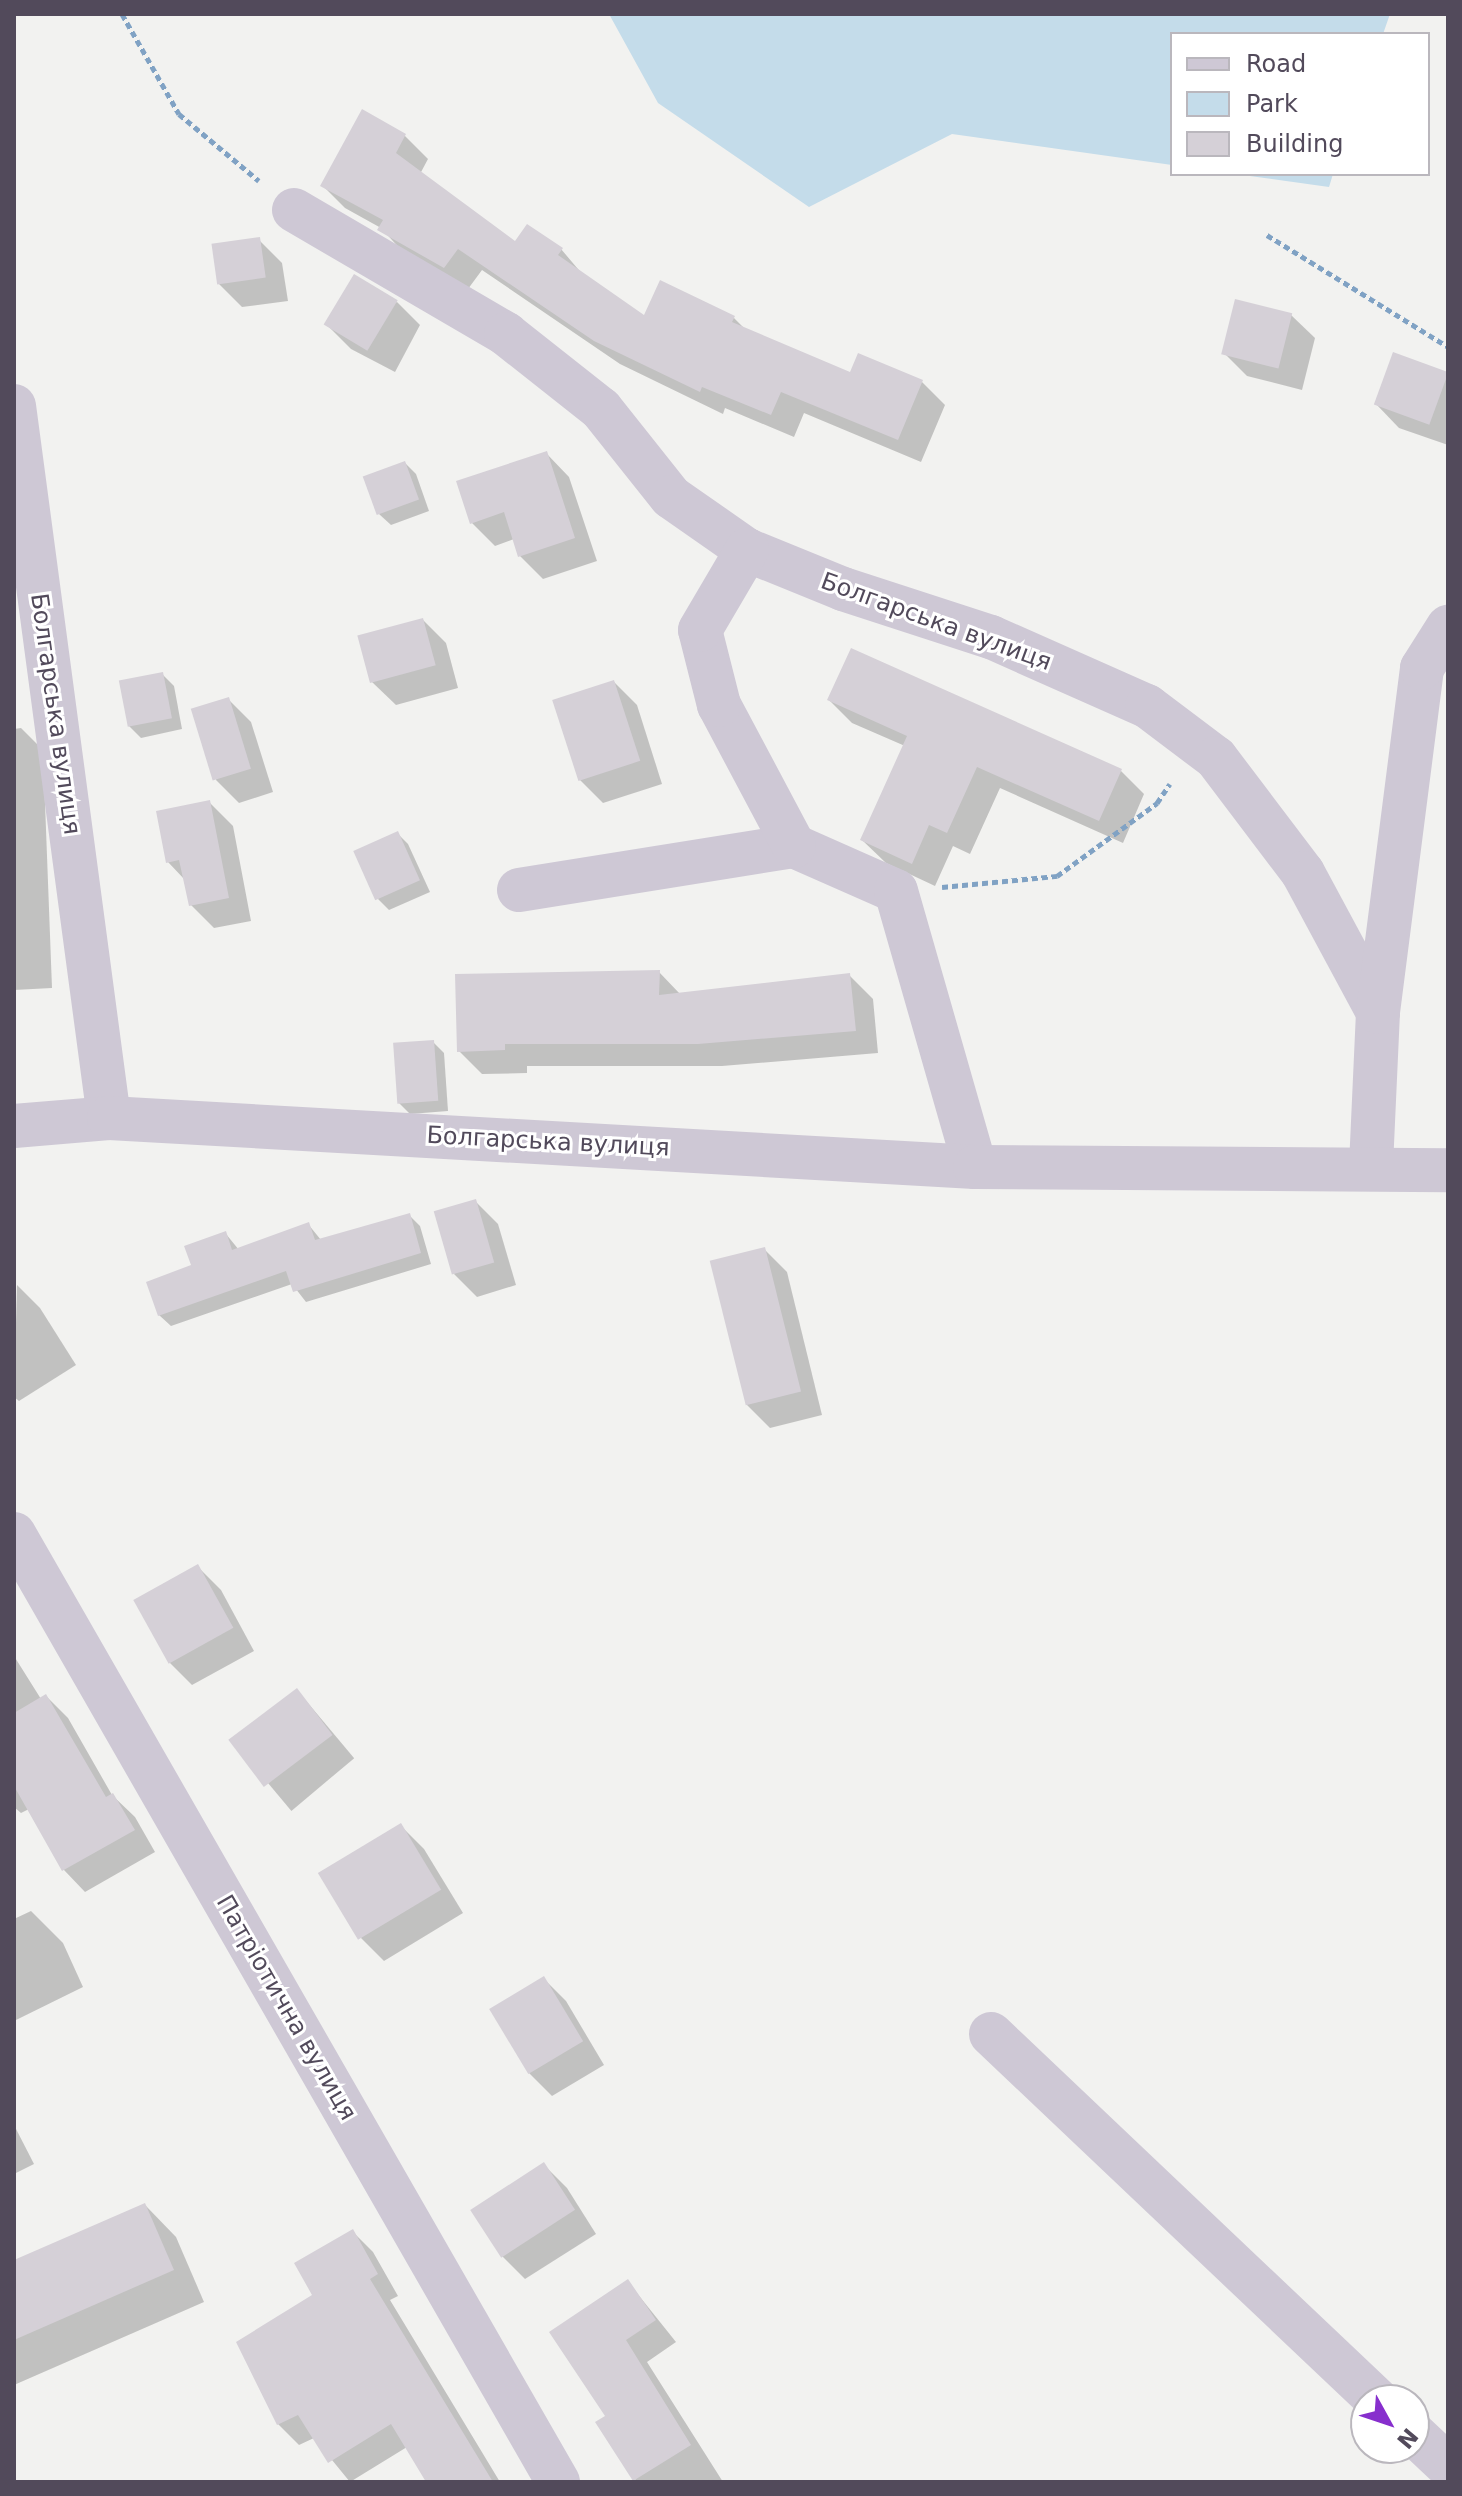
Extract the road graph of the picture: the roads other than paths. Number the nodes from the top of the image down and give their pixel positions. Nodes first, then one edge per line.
1 (294, 210) road end
2 (14, 406) edge
3 (747, 550) junction
4 (1448, 627) edge
5 (794, 846) junction
6 (519, 890) dead end
7 (1378, 1012) junction
8 (109, 1118) junction
9 (14, 1126) edge
10 (975, 1167) junction
11 (1371, 1169) junction
12 (1448, 1170) edge
13 (14, 1534) edge
14 (991, 2034) dead end
15 (1360, 2384) edge
16 (1430, 2449) edge
17 (1448, 2466) edge
18 (558, 2482) edge

1 - 3 street, Болгарська вулиця
2 - 8 street, Болгарська вулиця
3 - 5 street
3 - 7 street, Болгарська вулиця
4 - 7 street
5 - 6 street
5 - 10 street
7 - 11 street
8 - 9 street, Болгарська вулиця
8 - 10 street, Болгарська вулиця
10 - 11 street, Болгарська вулиця
11 - 12 street, Болгарська вулиця
13 - 18 street, Патріотична вулиця
14 - 15 street
16 - 17 street

